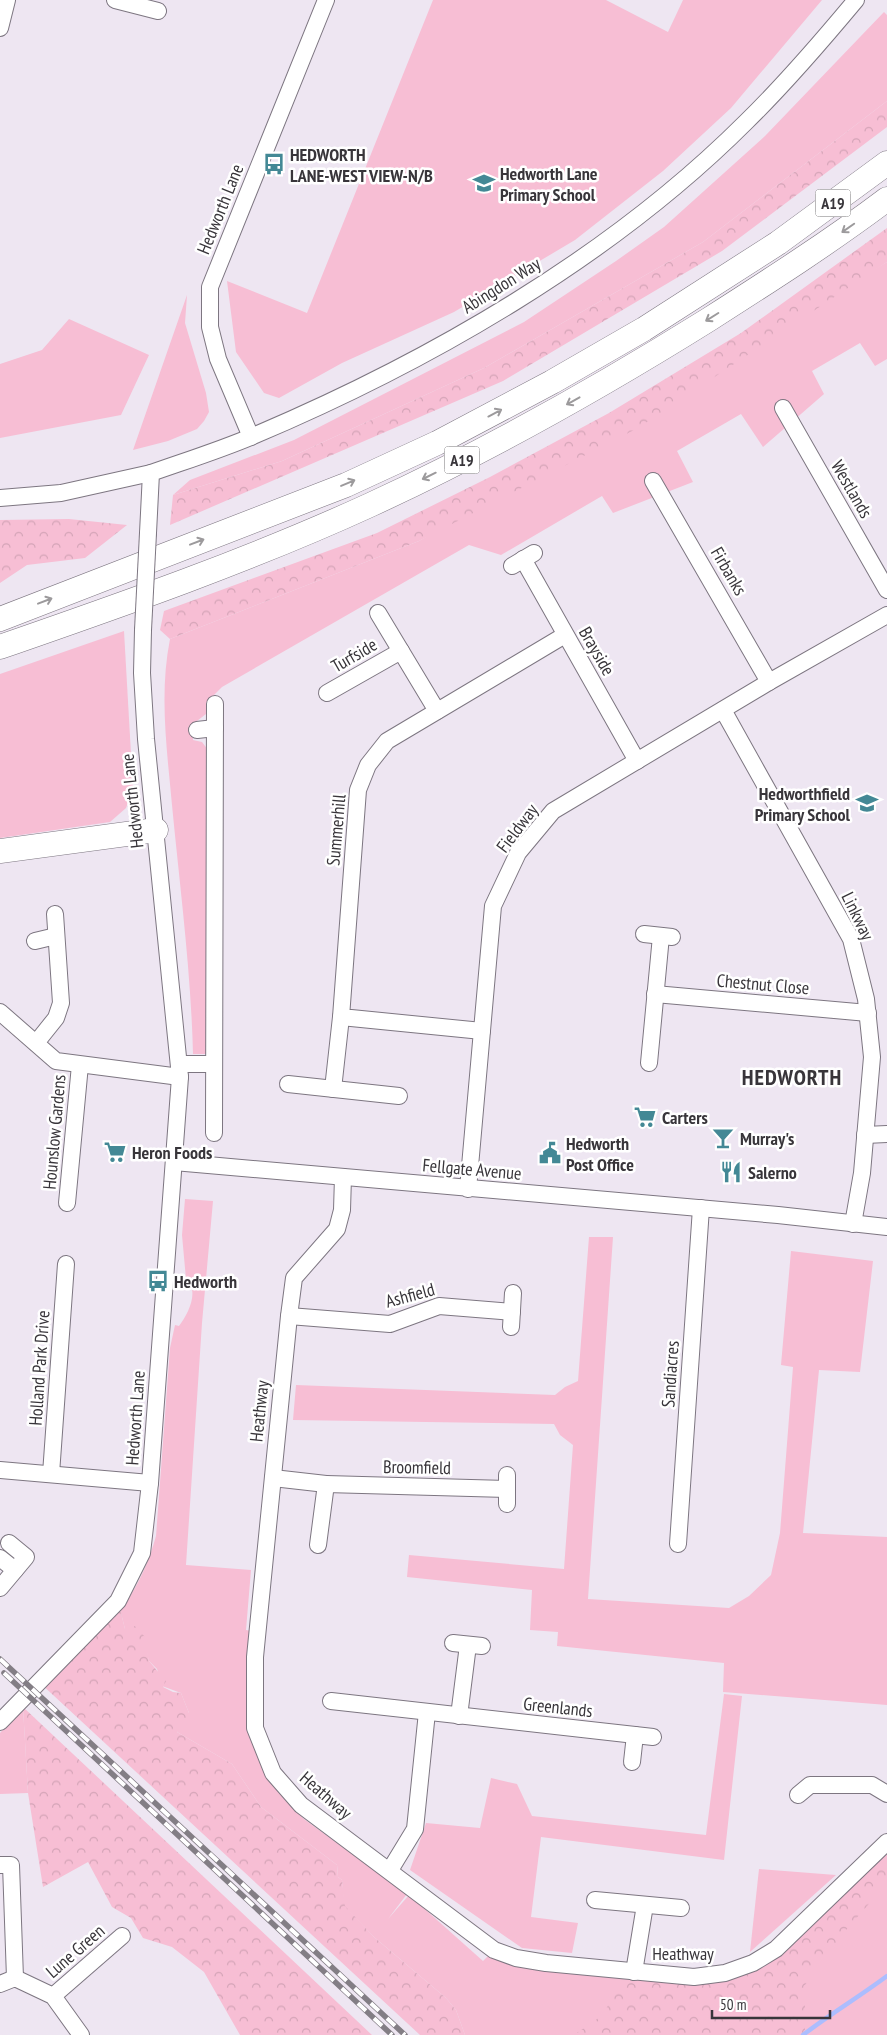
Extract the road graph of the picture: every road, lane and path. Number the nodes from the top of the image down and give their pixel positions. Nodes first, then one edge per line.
1 (8, 0) edge
2 (115, 0) edge
3 (326, 0) edge
4 (856, 0) edge
5 (158, 11) dead end
6 (0, 28) edge
7 (887, 163) edge
8 (887, 199) edge
9 (782, 408) dead end
10 (251, 437) junction
11 (151, 473) junction
12 (652, 482) dead end
13 (0, 498) edge
14 (523, 559) dead end
15 (887, 590) edge
16 (378, 613) dead end
17 (887, 615) edge
18 (0, 618) edge
19 (43, 632) junction
20 (565, 635) junction
21 (0, 647) edge
22 (401, 651) junction
23 (0, 653) edge
24 (770, 682) junction
25 (328, 693) dead end
26 (215, 704) dead end
27 (723, 710) junction
28 (437, 711) junction
29 (215, 728) junction
30 (197, 730) dead end
31 (637, 761) junction
32 (156, 830) junction
33 (0, 851) edge
34 (55, 914) dead end
35 (644, 934) dead end
36 (56, 936) junction
37 (35, 940) dead end
38 (655, 994) junction
39 (0, 1012) edge
40 (868, 1013) junction
41 (341, 1017) junction
42 (482, 1031) junction
43 (36, 1043) junction
44 (648, 1062) dead end
45 (214, 1064) junction
46 (80, 1065) junction
47 (179, 1071) junction
48 (288, 1084) dead end
49 (332, 1089) junction
50 (399, 1096) dead end
51 (214, 1133) dead end
52 (887, 1134) edge
53 (865, 1135) junction
54 (174, 1162) junction
55 (343, 1177) junction
56 (468, 1190) junction
57 (67, 1203) dead end
58 (701, 1208) junction
59 (853, 1224) junction
60 (887, 1227) edge
61 (66, 1264) dead end
62 (513, 1293) dead end
63 (289, 1316) junction
64 (0, 1470) edge
65 (51, 1474) junction
66 (273, 1478) junction
67 (150, 1483) junction
68 (326, 1484) junction
69 (507, 1489) dead end
70 (9, 1543) dead end
71 (678, 1544) dead end
72 (318, 1545) dead end
73 (0, 1558) edge
74 (15, 1570) junction
75 (0, 1588) edge
76 (468, 1645) dead end
77 (341, 1697) dead end
78 (427, 1712) junction
79 (459, 1716) junction
80 (0, 1722) edge
81 (635, 1735) junction
82 (653, 1737) dead end
83 (632, 1762) dead end
84 (887, 1794) edge
85 (798, 1795) dead end
86 (887, 1842) edge
87 (0, 1865) edge
88 (390, 1870) junction
89 (595, 1900) dead end
90 (645, 1905) junction
91 (681, 1908) dead end
92 (122, 1936) dead end
93 (634, 1972) junction
94 (15, 1978) junction
95 (0, 1984) edge
96 (54, 1996) junction
97 (81, 2035) edge

1 - 6 street
2 - 5 street
3 - 10 street, Hedworth Lane
4 - 10 street, Abingdon Way
18 -> 7 highway, A19
8 -> 19 highway, A19
9 - 15 street, Westlands
10 - 11 street, Abingdon Way
11 - 13 street, Abingdon Way
11 - 32 street, Hedworth Lane, bridge
12 - 24 street, Firbanks
14 - 20 street, Brayside
16 - 22 street, Turfside
17 - 24 street, Fieldway
19 - 21 highway, A19
19 - 23 highway
20 - 28 street, Summerhill
20 - 31 street, Brayside
22 - 25 street, Turfside
22 - 28 street, Turfside
24 - 27 street, Fieldway
26 - 29 street
27 - 31 street, Fieldway
27 - 40 street, Linkway
28 - 41 street, Summerhill
29 - 30 street
29 - 45 street
31 - 42 street, Fieldway
32 - 33 highway
32 - 47 street, Hedworth Lane
34 - 36 street
35 - 38 street
36 - 37 street
36 - 43 street
38 - 40 street, Chestnut Close
38 - 44 street
39 - 43 street
40 - 53 street, Linkway
41 - 42 street
41 - 49 street, Summerhill
42 - 56 street, Fieldway
43 - 46 street
45 - 47 street
45 - 51 street
46 - 47 street
46 - 57 street, Hounslow Gardens
47 - 54 street, Hedworth Lane
48 - 49 street
49 - 50 street
52 - 53 street
53 - 59 street, Linkway
54 - 55 street, Fellgate Avenue
54 - 67 street, Hedworth Lane
55 - 56 street, Fellgate Avenue
55 - 63 street, Heathway
56 - 58 street, Fellgate Avenue
58 - 59 street, Fellgate Avenue
58 - 71 street, Sandiacres
59 - 60 street, Fellgate Avenue
61 - 65 street, Holland Park Drive
62 - 63 street, Ashfield
63 - 66 street, Heathway
64 - 65 street
65 - 67 street
66 - 68 street, Broomfield
66 - 88 street, Heathway
67 - 80 street, Hedworth Lane
68 - 69 street, Broomfield
68 - 72 street
70 - 74 street
73 - 74 street
74 - 75 street
76 - 79 street
77 - 78 street, Greenlands
78 - 79 street, Greenlands
78 - 88 street
79 - 81 street, Greenlands
81 - 82 street, Greenlands
81 - 83 street
84 - 85 street
86 - 93 street, Heathway
87 - 94 street
88 - 93 street, Heathway
89 - 90 street
90 - 91 street
90 - 93 street
92 - 96 street, Lune Green
94 - 95 street
94 - 96 street
96 - 97 street

